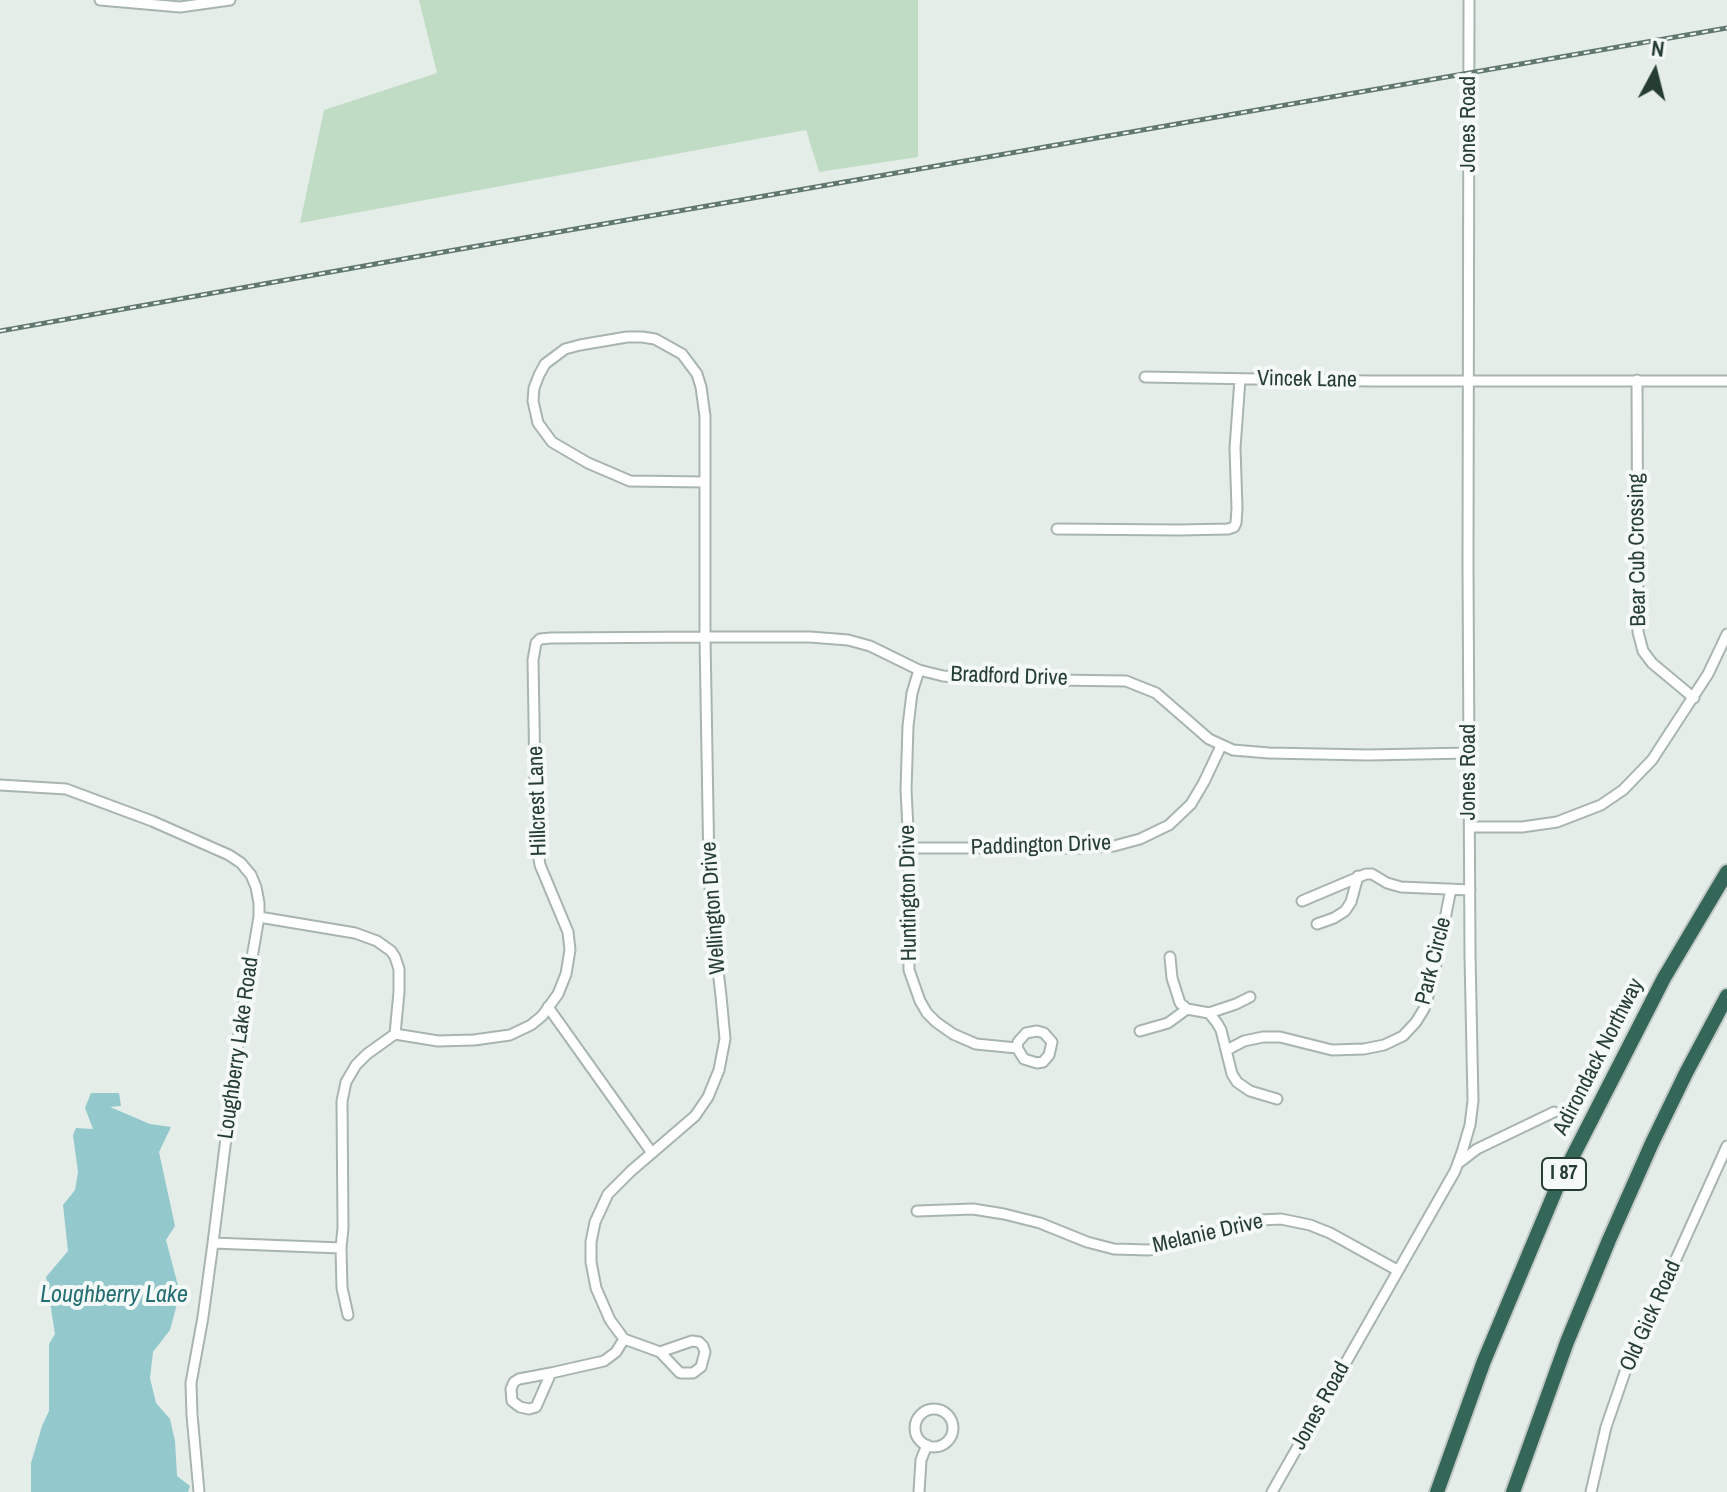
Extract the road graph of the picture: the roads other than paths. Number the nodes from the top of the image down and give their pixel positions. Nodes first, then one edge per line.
1 (100, 0) edge
2 (230, 0) edge
3 (1469, 0) edge
4 (1145, 377) dead end
5 (1240, 379) junction
6 (1470, 380) junction
7 (1637, 380) junction
8 (1727, 381) edge
9 (705, 482) junction
10 (1057, 529) dead end
11 (1727, 634) edge
12 (705, 637) junction
13 (536, 643) joint
14 (919, 670) junction
15 (1694, 698) junction
16 (1221, 746) junction
17 (1469, 753) junction
18 (0, 785) edge
19 (1470, 827) junction
20 (909, 848) junction
21 (1727, 872) edge
22 (1358, 876) junction
23 (1451, 889) junction
24 (1470, 890) junction
25 (1302, 901) dead end
26 (259, 917) junction
27 (1317, 924) dead end
28 (1170, 957) dead end
29 (1727, 996) edge
30 (1250, 997) dead end
31 (548, 1007) junction
32 (1187, 1009) junction
33 (1209, 1013) junction
34 (1140, 1031) dead end
35 (395, 1034) junction
36 (1017, 1048) dead end
37 (1227, 1050) junction
38 (1277, 1099) dead end
39 (1554, 1112) dead end
40 (1727, 1146) edge
41 (652, 1153) junction
42 (1457, 1164) junction
43 (917, 1211) dead end
44 (213, 1243) junction
45 (341, 1248) junction
46 (1397, 1270) junction
47 (348, 1315) dead end
48 (624, 1339) junction
49 (660, 1352) junction
50 (551, 1373) junction
51 (927, 1445) junction
52 (199, 1492) edge
53 (919, 1492) edge
54 (1272, 1492) edge
55 (1437, 1492) edge
56 (1513, 1492) edge
57 (1591, 1492) edge

1 - 2 street
3 - 6 street, Jones Road
4 - 5 street, Vincek Lane
5 - 6 street, Vincek Lane
5 - 10 street
6 - 7 street, Vincek Lane
6 - 17 street, Jones Road
7 - 8 street, Vincek Lane
7 - 15 street, Bear Cub Crossing
9 - 9 street
9 - 12 street, Wellington Drive
11 - 15 street
12 - 13 street, Bradford Drive
12 - 14 street, Bradford Drive
12 - 41 street, Wellington Drive
13 - 31 street, Hillcrest Lane
14 - 16 street, Bradford Drive
14 - 20 street, Huntington Drive
15 - 19 street
16 - 17 street, Bradford Drive
16 - 20 street, Paddington Drive
17 - 19 street, Jones Road
18 - 26 street, Loughberry Lake Road
19 - 24 street, Jones Road
20 - 36 street, Huntington Drive
21 - 55 highway, Adirondack Northway / I 87
22 - 23 street
22 - 25 street
22 - 27 street
23 - 24 street
23 - 37 street, Park Circle
24 - 42 street, Jones Road
26 - 35 street
26 - 44 street, Loughberry Lake Road
28 - 32 street
29 - 56 highway
30 - 33 street
31 - 35 street, Hillcrest Lane
31 - 41 street
32 - 33 street
32 - 34 street
33 - 37 street
35 - 45 street
37 - 38 street
39 - 42 street
40 - 57 street, Old Gick Road
41 - 48 street, Wellington Drive
42 - 46 street, Jones Road
43 - 46 street, Melanie Drive
44 - 45 street
44 - 52 street, Loughberry Lake Road
45 - 47 street
46 - 54 street, Jones Road
48 - 49 street
48 - 50 street
49 - 49 street
50 - 50 street
51 - 51 street
51 - 53 street

